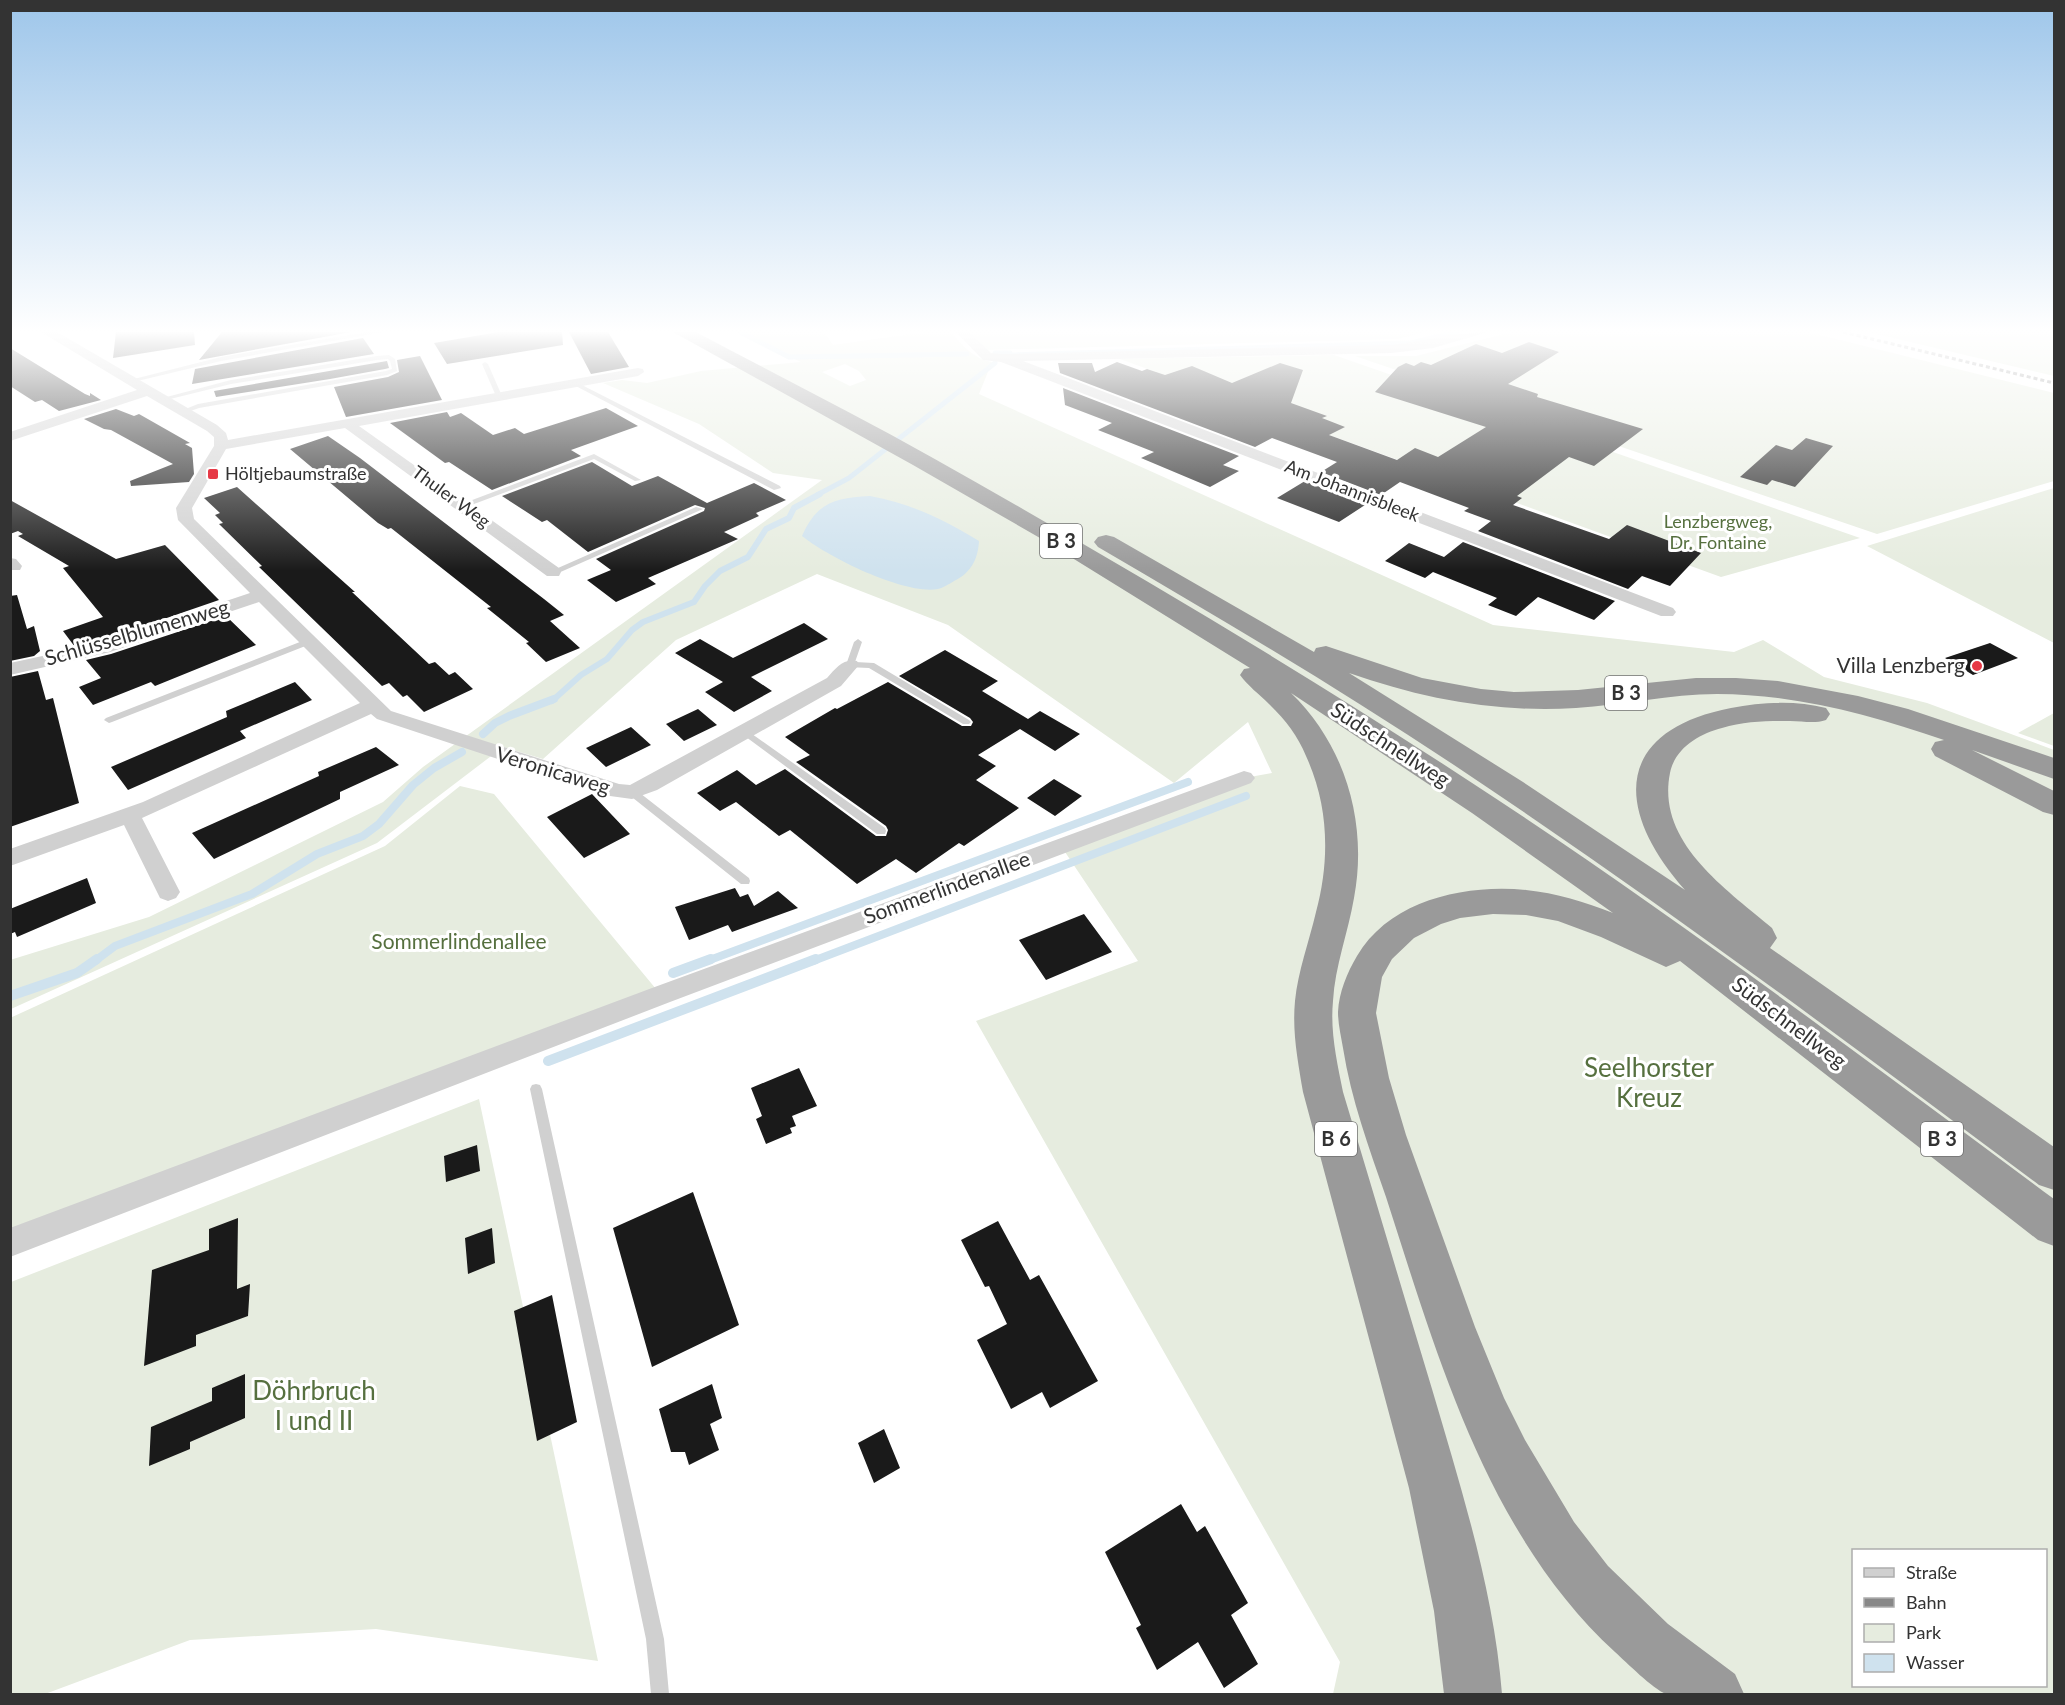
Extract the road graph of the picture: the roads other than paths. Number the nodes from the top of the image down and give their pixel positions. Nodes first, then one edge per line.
1 (86, 412) edge
2 (186, 412) edge
3 (415, 412) edge
4 (629, 412) edge
5 (839, 412) edge
6 (859, 412) edge
7 (1137, 412) edge
8 (348, 424) junction
9 (10, 437) edge
10 (221, 446) junction
11 (929, 454) junction
12 (637, 480) dead end
13 (777, 488) dead end
14 (463, 505) junction
15 (699, 509) dead end
16 (554, 572) joint
17 (263, 595) junction
18 (1202, 612) junction
19 (1667, 612) dead end
20 (310, 642) junction
21 (858, 642) dead end
22 (850, 664) junction
23 (10, 669) edge
24 (373, 705) junction
25 (109, 720) dead end
26 (966, 722) dead end
27 (745, 732) junction
28 (2055, 769) edge
29 (1244, 778) dead end
30 (632, 792) junction
31 (2055, 804) edge
32 (130, 815) junction
33 (881, 831) dead end
34 (10, 858) edge
35 (745, 881) dead end
36 (168, 892) dead end
37 (1868, 1035) junction
38 (1829, 1052) junction
39 (536, 1089) dead end
40 (2055, 1171) edge
41 (2055, 1225) edge
42 (10, 1244) edge
43 (660, 1695) edge
44 (1473, 1695) edge
45 (1715, 1695) edge

1 - 9 street
2 - 10 street
3 - 8 street
4 - 13 lane
5 - 11 highway, Südschnellweg / B 3
6 - 11 highway, Südschnellweg / B 3
7 - 19 street, Am Johannisbleek
8 - 10 street
8 - 14 street, Thuler Weg
10 - 17 street
11 - 18 highway, Südschnellweg / B 3
11 - 18 highway, Südschnellweg / B 3
12 - 14 lane
14 - 16 street, Thuler Weg
15 - 16 lane
17 - 20 street
17 - 23 street, Schlüsselblumenweg
18 - 28 highway, B 3
18 - 37 highway, Südschnellweg
18 - 38 highway, Südschnellweg / B 3
18 - 44 highway, B 6
20 - 24 street
20 - 25 lane
21 - 22 lane
22 - 26 lane
22 - 27 street, Veronicaweg
24 - 30 street, Veronicaweg
24 - 32 street
27 - 30 street, Veronicaweg
27 - 33 lane
29 - 42 street, Sommerlindenallee
30 - 35 lane
31 - 37 highway
32 - 34 street
32 - 36 street
37 - 40 highway, Südschnellweg
38 - 41 highway, Südschnellweg / B 3
38 - 45 highway
39 - 43 lane

